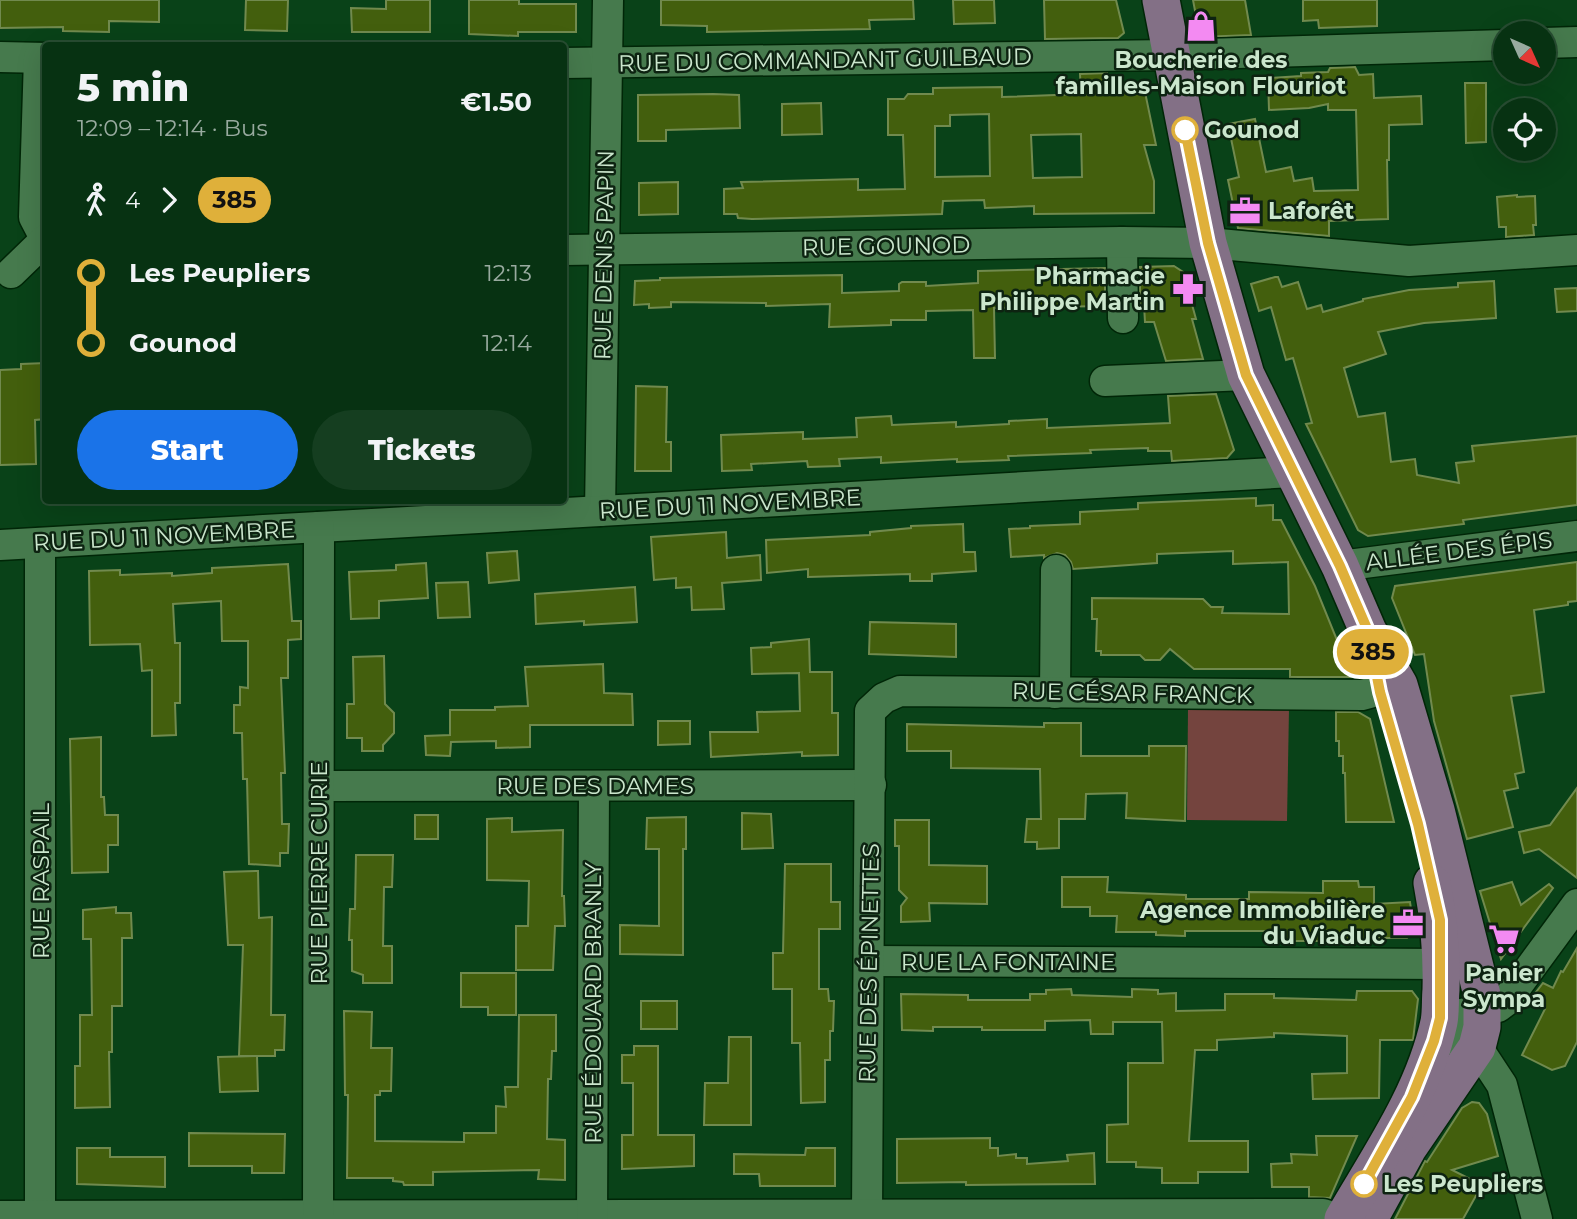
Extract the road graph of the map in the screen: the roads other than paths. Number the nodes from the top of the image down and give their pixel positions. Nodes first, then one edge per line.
1 (608, 0) edge
2 (1161, 0) edge
3 (1577, 42) edge
4 (1556, 43) edge
5 (1493, 45) edge
6 (1171, 55) junction
7 (0, 57) edge
8 (42, 58) edge
9 (567, 63) edge
10 (608, 63) junction
11 (42, 234) edge
12 (1122, 242) junction
13 (42, 243) edge
14 (1208, 243) junction
15 (567, 250) edge
16 (1577, 250) edge
17 (604, 251) junction
18 (11, 273) dead end
19 (1123, 318) dead end
20 (1246, 375) junction
21 (1105, 381) dead end
22 (1292, 472) junction
23 (600, 511) junction
24 (319, 527) junction
25 (1577, 536) edge
26 (40, 542) junction
27 (0, 545) edge
28 (1340, 566) junction
29 (1056, 570) dead end
30 (1390, 688) junction
31 (1055, 692) junction
32 (870, 711) joint
33 (871, 785) junction
34 (319, 786) junction
35 (594, 787) junction
36 (1577, 904) edge
37 (869, 961) junction
38 (1441, 964) junction
39 (1483, 1009) junction
40 (1440, 1018) junction
41 (1477, 1047) junction
42 (1535, 1212) edge
43 (867, 1215) junction
44 (0, 1216) edge
45 (40, 1217) edge
46 (318, 1217) edge
47 (592, 1217) edge
48 (1341, 1219) edge
49 (1369, 1219) edge
50 (1563, 1219) edge

1 - 10 street, RUE DENIS PAPIN
2 - 6 main road
3 - 4 street
5 - 6 street, RUE DU COMMANDANT GUILBAUD
6 - 10 street, RUE DU COMMANDANT GUILBAUD
6 - 14 main road
7 - 8 street
8 - 11 street
9 - 10 street, RUE DU COMMANDANT GUILBAUD
10 - 17 street, RUE DENIS PAPIN
12 - 14 street, RUE GOUNOD
12 - 17 street, RUE GOUNOD
12 - 19 street
13 - 18 street
14 - 16 street, RUE GOUNOD
14 - 20 main road
15 - 17 street, RUE GOUNOD
17 - 23 street, RUE DENIS PAPIN
20 - 21 street
20 - 22 main road
22 - 23 street, RUE DU 11 NOVEMBRE
22 - 28 main road
23 - 24 street, RUE DU 11 NOVEMBRE
24 - 26 street, RUE DU 11 NOVEMBRE
24 - 34 street, RUE PIERRE CURIE
25 - 28 street, ALLÉE DES ÉPIS
26 - 27 street, RUE DU 11 NOVEMBRE
26 - 45 street, RUE RASPAIL
28 - 30 main road
29 - 31 street
30 - 31 street, RUE CÉSAR FRANCK
30 - 38 main road
30 - 39 main road
31 - 32 street, RUE CÉSAR FRANCK
32 - 33 street, RUE DES ÉPINETTES
33 - 35 street, RUE DES DAMES
33 - 37 street, RUE DES ÉPINETTES
34 - 35 street, RUE DES DAMES
34 - 46 street, RUE PIERRE CURIE
35 - 47 street, RUE ÉDOUARD BRANLY
36 - 39 street
37 - 38 street, RUE LA FONTAINE
37 - 43 street, RUE DES ÉPINETTES
38 - 40 main road
39 - 40 street
39 - 41 main road
40 - 41 street
40 - 48 main road
41 - 42 street
41 - 49 main road
42 - 50 street
43 - 47 street
43 - 48 street
44 - 45 street
45 - 46 street
46 - 47 street

